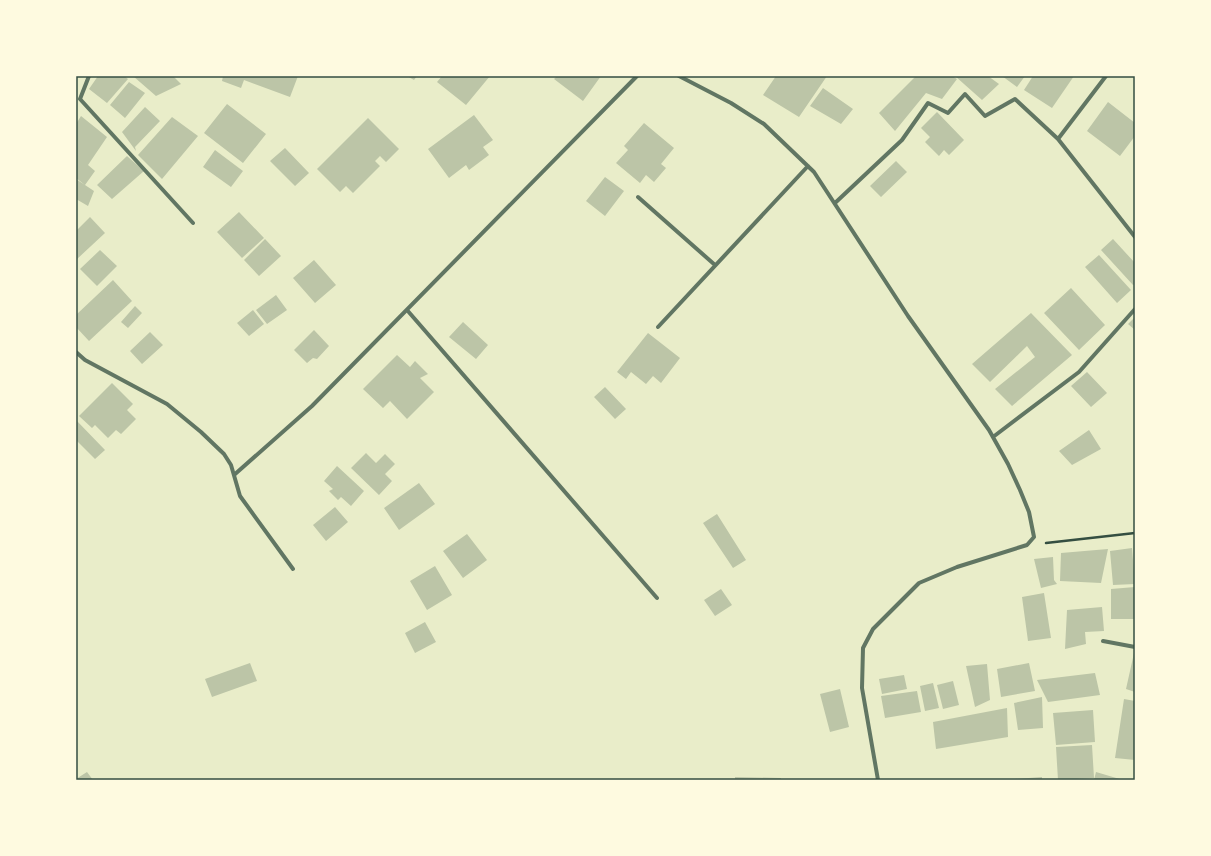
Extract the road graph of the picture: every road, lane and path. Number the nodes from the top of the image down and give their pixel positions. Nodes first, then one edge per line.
1 (89, 76) edge
2 (637, 76) edge
3 (679, 76) edge
4 (1106, 76) edge
5 (1058, 139) junction
6 (808, 166) junction
7 (638, 197) dead end
8 (835, 203) junction
9 (193, 224) dead end
10 (1135, 237) edge
11 (715, 266) junction
12 (1135, 309) edge
13 (407, 310) junction
14 (658, 327) dead end
15 (76, 352) edge
16 (993, 437) junction
17 (234, 475) junction
18 (1135, 533) edge
19 (1028, 545) junction
20 (293, 569) dead end
21 (657, 598) dead end
22 (1103, 641) dead end
23 (1135, 647) edge
24 (878, 780) edge

1 - 9 street
2 - 13 street
3 - 6 street
4 - 5 street
5 - 8 street
5 - 10 street
6 - 8 street
6 - 11 street
7 - 11 street
8 - 16 street
11 - 14 street
12 - 16 street
13 - 17 street
13 - 21 street
15 - 17 street
16 - 19 street
17 - 20 street
18 - 19 path
19 - 24 street
22 - 23 street

